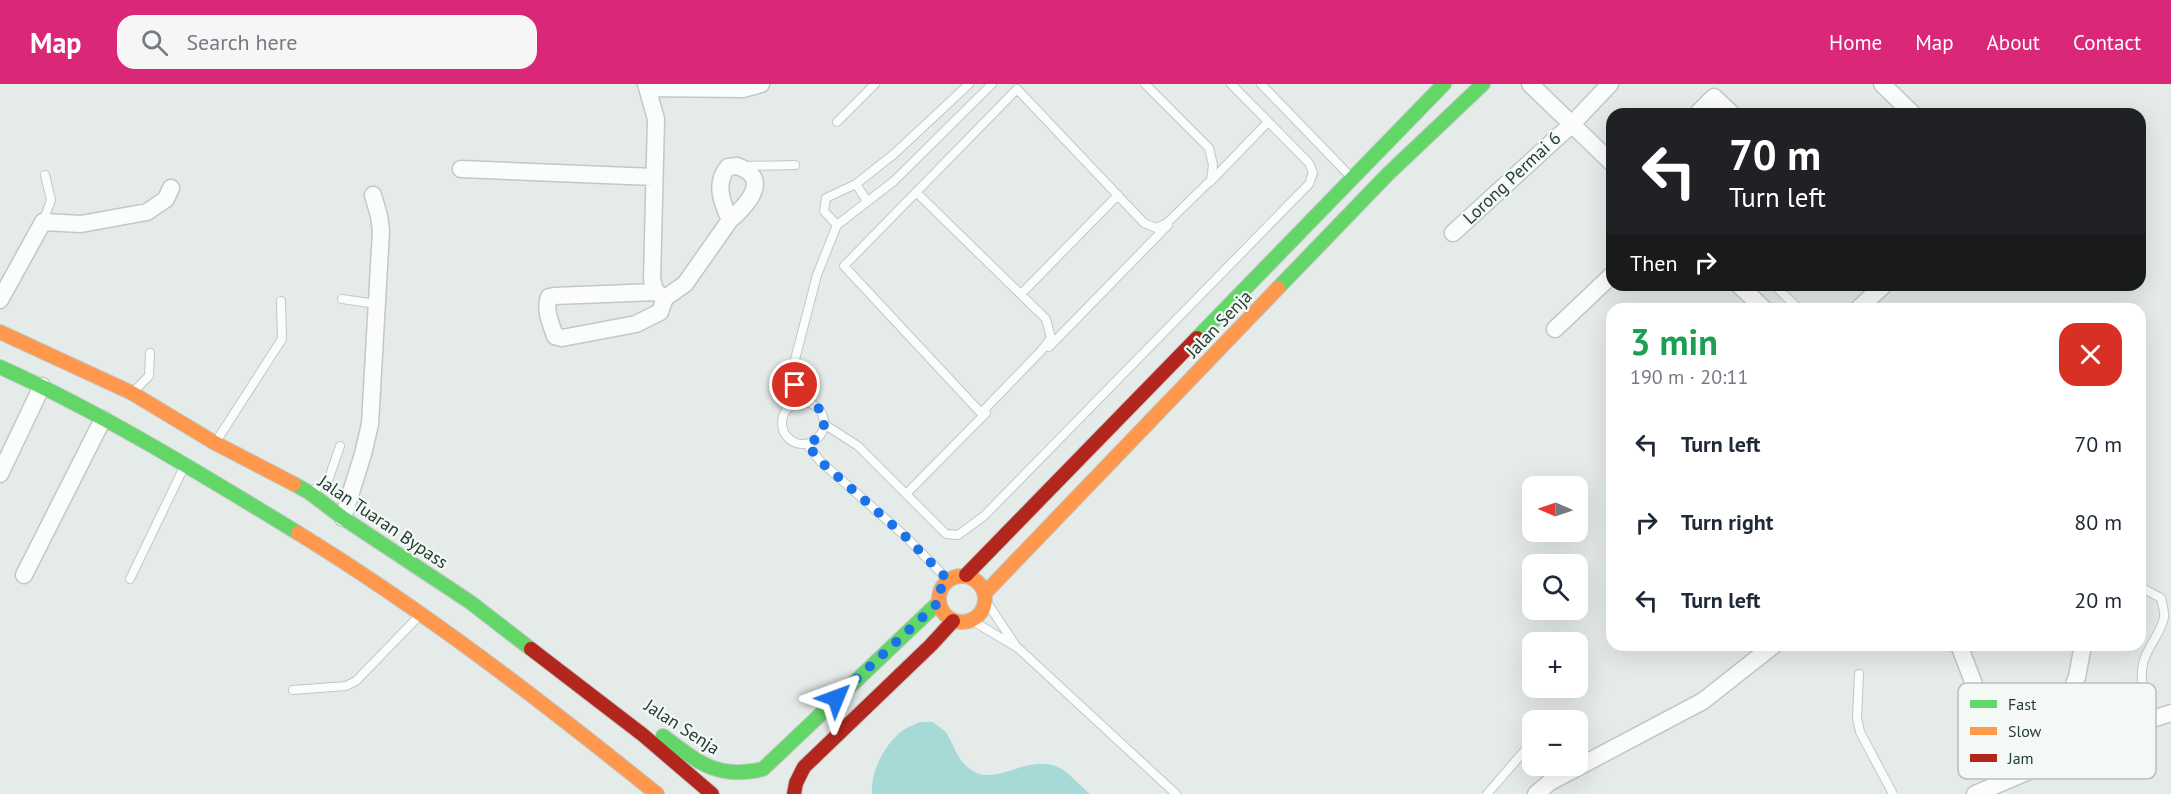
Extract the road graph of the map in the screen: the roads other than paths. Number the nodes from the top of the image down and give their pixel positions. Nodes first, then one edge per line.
1 (761, 84) edge
2 (876, 84) edge
3 (969, 84) edge
4 (992, 84) edge
5 (1145, 84) edge
6 (1231, 84) edge
7 (1261, 84) edge
8 (1444, 84) edge
9 (1483, 84) edge
10 (1530, 84) edge
11 (1610, 84) edge
12 (1882, 84) edge
13 (647, 86) edge
14 (1703, 108) edge
15 (1726, 108) edge
16 (1907, 108) edge
17 (837, 122) dead end
18 (1268, 122) junction
19 (1572, 124) junction
20 (1606, 157) edge
21 (795, 165) dead end
22 (737, 166) junction
23 (461, 169) dead end
24 (45, 175) dead end
25 (654, 177) junction
26 (1353, 179) junction
27 (856, 184) junction
28 (171, 188) dead end
29 (916, 192) junction
30 (373, 195) dead end
31 (1118, 195) junction
32 (867, 201) junction
33 (730, 220) junction
34 (43, 222) junction
35 (837, 225) junction
36 (1453, 233) dead end
37 (1606, 281) edge
38 (1745, 291) edge
39 (1780, 291) edge
40 (1878, 291) edge
41 (1021, 294) junction
42 (661, 295) junction
43 (342, 299) dead end
44 (0, 300) edge
45 (281, 301) dead end
46 (1758, 303) edge
47 (1793, 303) edge
48 (1864, 303) edge
49 (376, 304) junction
50 (1556, 329) dead end
51 (0, 332) edge
52 (150, 353) dead end
53 (4, 372) edge
54 (42, 386) junction
55 (132, 393) junction
56 (802, 401) junction
57 (103, 419) junction
58 (824, 424) junction
59 (215, 443) junction
60 (807, 444) junction
61 (340, 446) dead end
62 (185, 464) junction
63 (0, 474) edge
64 (310, 493) junction
65 (906, 494) junction
66 (343, 518) junction
67 (24, 574) dead end
68 (966, 575) junction
69 (130, 579) dead end
70 (948, 580) junction
71 (2146, 590) edge
72 (986, 597) junction
73 (939, 602) junction
74 (422, 614) junction
75 (953, 621) junction
76 (971, 621) junction
77 (1018, 648) junction
78 (1766, 651) edge
79 (1961, 651) edge
80 (2082, 651) edge
81 (1859, 674) dead end
82 (1974, 683) edge
83 (2074, 683) edge
84 (2142, 683) edge
85 (292, 690) dead end
86 (594, 697) junction
87 (2171, 713) edge
88 (2156, 718) edge
89 (1522, 754) edge
90 (2008, 779) edge
91 (657, 794) edge
92 (712, 794) edge
93 (794, 794) edge
94 (1176, 794) edge
95 (1487, 794) edge
96 (1536, 794) edge
97 (1893, 794) edge
98 (1975, 794) edge

1 - 13 street
2 - 17 lane
3 - 27 lane
4 - 32 lane
5 - 31 lane
6 - 18 lane
7 - 26 lane
8 - 26 main road, Jalan Senja
9 - 72 main road, Jalan Senja
10 - 19 street
11 - 19 street, Lorong Permai 6
12 - 16 street
13 - 25 street
14 - 15 street
18 - 65 lane
18 - 65 lane
19 - 20 street
19 - 36 street, Lorong Permai 6
21 - 22 lane
22 - 33 street
22 - 33 street
23 - 25 street
24 - 34 lane
25 - 42 street
26 - 68 main road, Jalan Senja
27 - 32 lane
27 - 35 lane
28 - 34 street
29 - 31 lane
29 - 41 lane
29 - 41 lane
30 - 49 street
31 - 41 lane
32 - 35 lane
33 - 42 street
34 - 44 street
35 - 56 lane
37 - 50 street
38 - 46 street
39 - 47 lane
40 - 48 street
42 - 42 street
43 - 49 lane
45 - 59 lane
49 - 66 street
51 - 55 main road, Jalan Tuaran Bypass
52 - 55 lane
53 - 54 main road
54 - 57 main road
54 - 63 street
55 - 59 main road, Jalan Tuaran Bypass
56 - 58 lane
56 - 60 lane
57 - 62 main road
57 - 67 street
58 - 60 lane
58 - 65 lane
59 - 64 main road, Jalan Tuaran Bypass
60 - 70 lane
61 - 64 lane
62 - 69 lane
62 - 74 main road
64 - 66 main road, Jalan Tuaran Bypass
66 - 86 main road, Jalan Tuaran Bypass
68 - 70 main road
68 - 72 main road
70 - 73 main road, Jalan Senja
71 - 84 lane
72 - 76 main road, Jalan Senja
72 - 77 lane
73 - 75 main road
73 - 86 main road, Jalan Senja
74 - 85 lane
74 - 91 main road
75 - 76 main road
75 - 93 main road
76 - 77 lane
77 - 94 lane
78 - 96 street
79 - 82 street
80 - 83 street
81 - 97 lane
86 - 92 main road, Jalan Tuaran Bypass
87 - 88 street
89 - 95 lane
90 - 98 street

